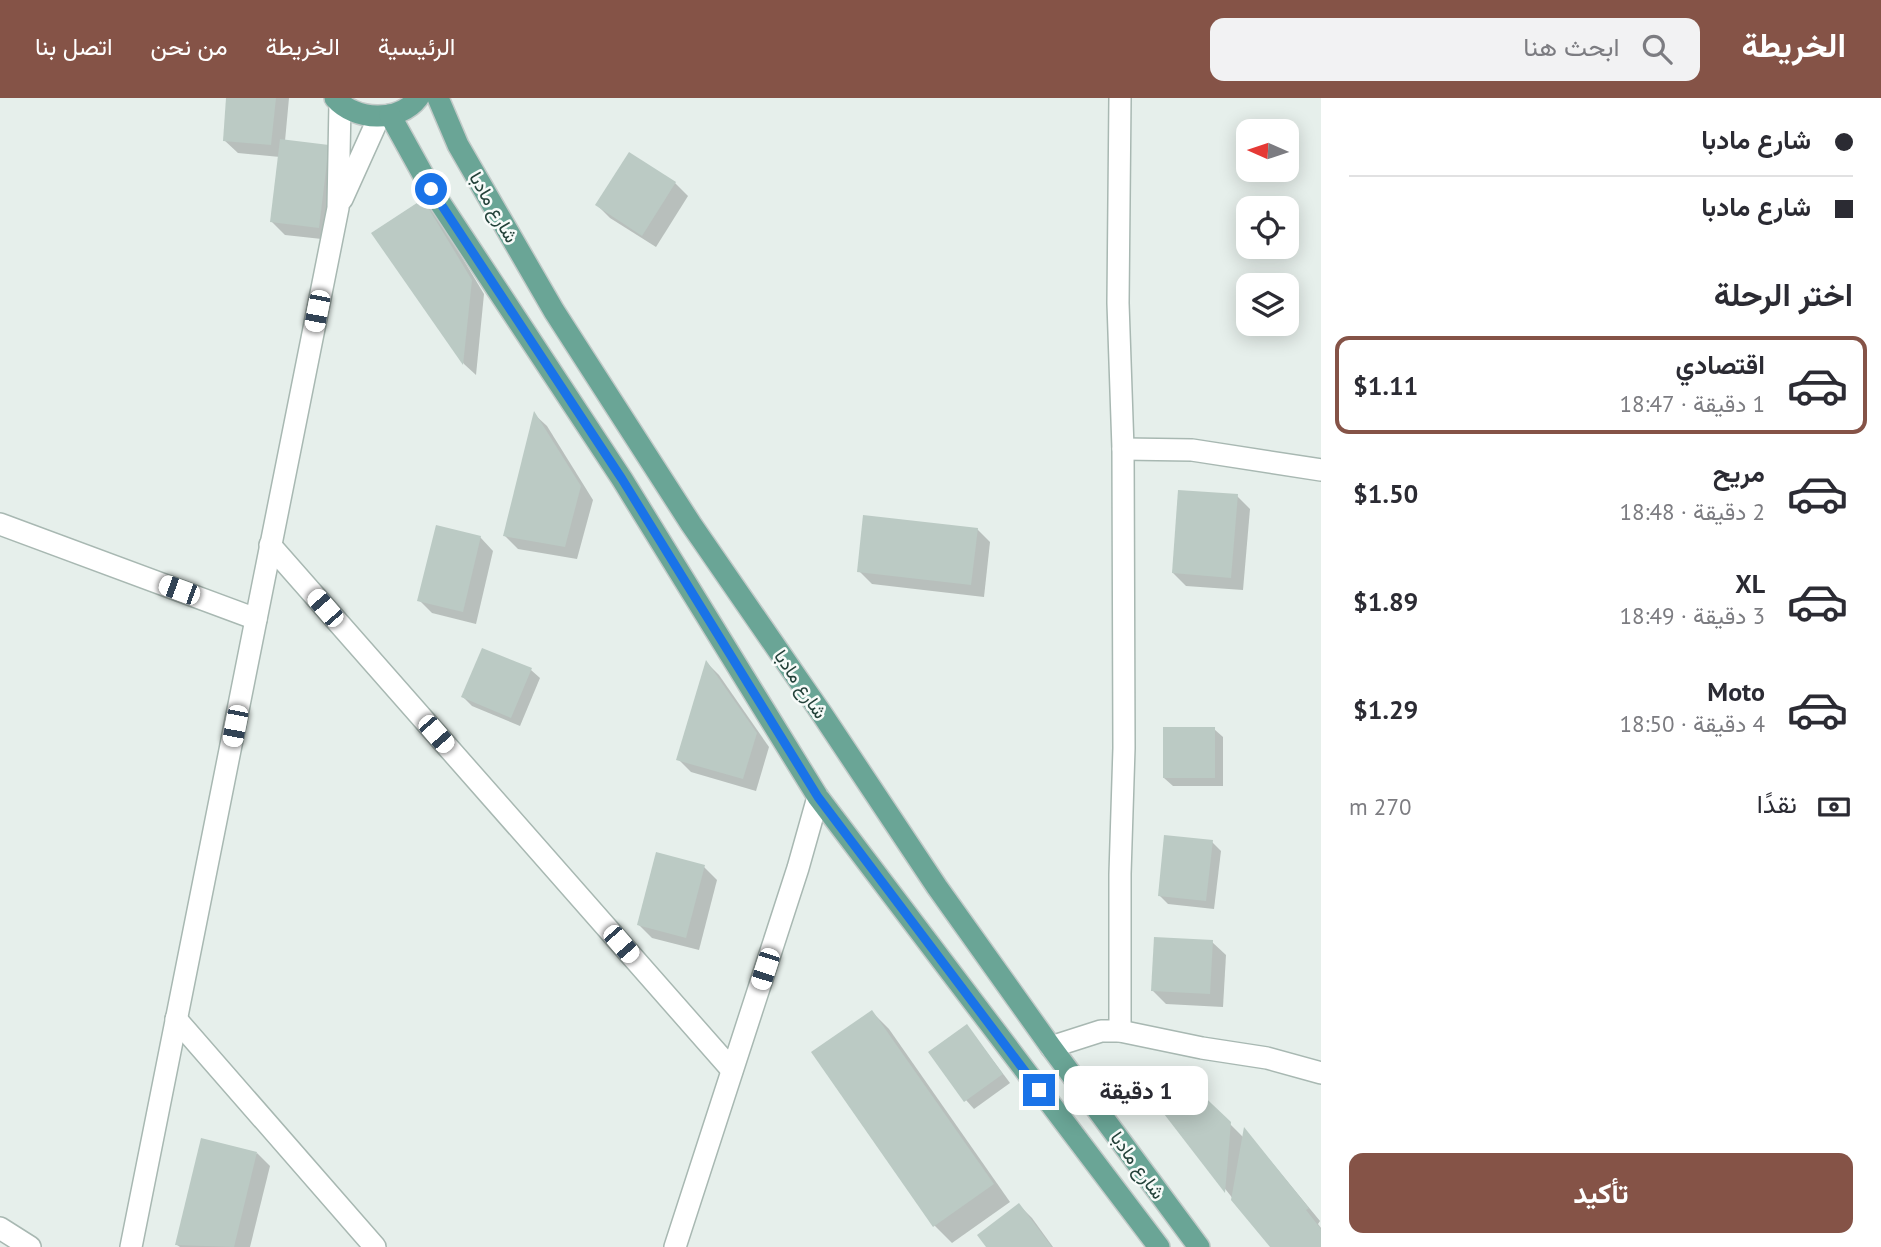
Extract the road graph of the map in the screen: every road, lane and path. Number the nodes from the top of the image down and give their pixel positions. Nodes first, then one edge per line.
1 (418, 98) edge
2 (438, 98) edge
3 (1120, 98) edge
4 (338, 101) edge
5 (384, 116) junction
6 (338, 208) junction
7 (1123, 449) junction
8 (1321, 470) edge
9 (0, 524) edge
10 (270, 545) junction
11 (256, 619) junction
12 (818, 797) junction
13 (176, 1019) junction
14 (1120, 1031) junction
15 (1051, 1047) junction
16 (732, 1070) junction
17 (1321, 1073) edge
18 (0, 1228) edge
19 (30, 1247) edge
20 (131, 1247) edge
21 (375, 1247) edge
22 (675, 1247) edge
23 (1159, 1247) edge
24 (1199, 1247) edge

1 - 5 main road
2 - 15 main road, شارع مادبا
3 - 7 street
4 - 5 main road
4 - 6 street
5 - 6 street
5 - 12 main road, شارع مادبا
6 - 10 street
7 - 8 street
7 - 14 street
9 - 11 street
10 - 11 street
10 - 16 street
11 - 13 street
12 - 16 street
12 - 23 main road, شارع مادبا
13 - 20 street
13 - 21 street
14 - 15 street
14 - 17 street
15 - 24 main road, شارع مادبا
16 - 22 street
18 - 19 street

